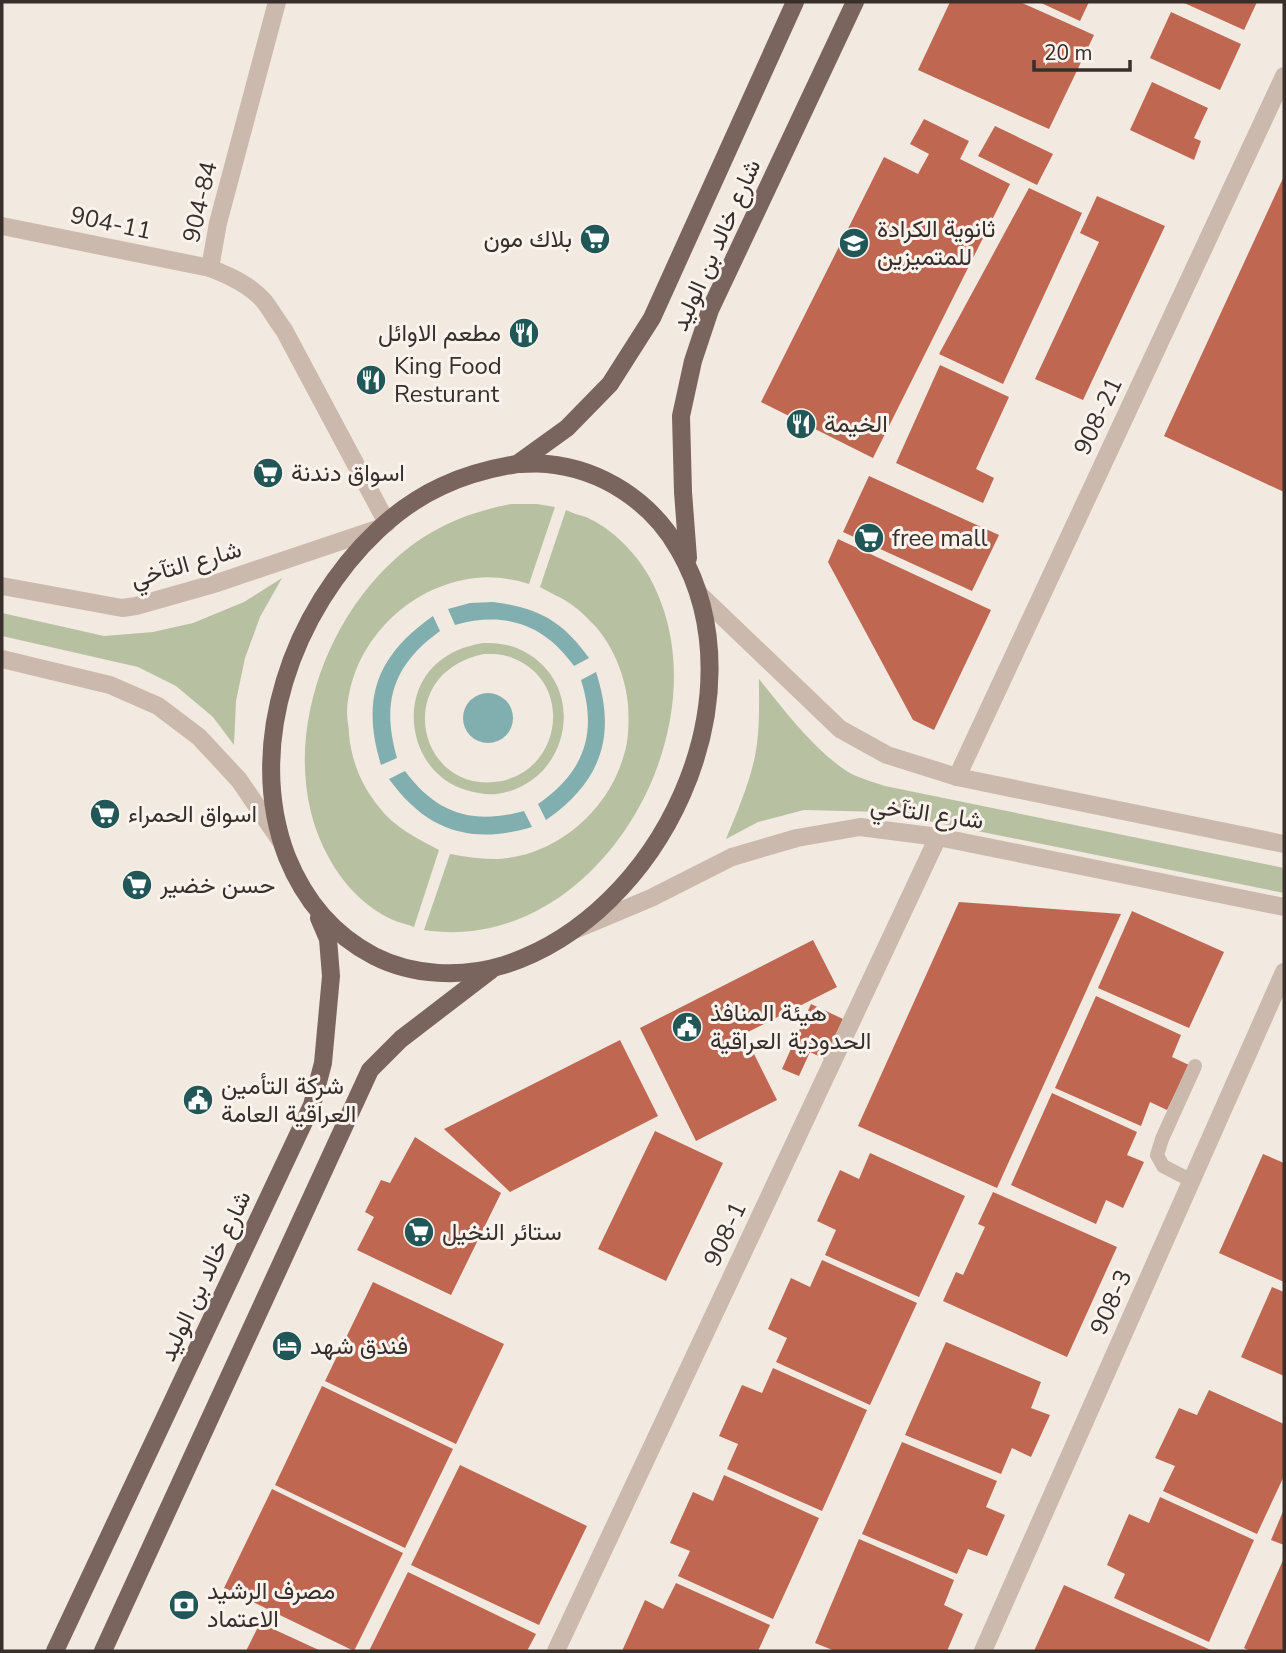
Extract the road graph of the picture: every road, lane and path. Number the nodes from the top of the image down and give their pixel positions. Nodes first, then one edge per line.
1 (276, 2) edge
2 (795, 2) edge
3 (855, 2) edge
4 (1284, 76) edge
5 (2, 226) edge
6 (210, 268) junction
7 (517, 464) junction
8 (383, 525) junction
9 (688, 565) junction
10 (2, 586) edge
11 (699, 594) junction
12 (2, 659) edge
13 (957, 777) junction
14 (938, 837) junction
15 (282, 843) junction
16 (1284, 844) edge
17 (1284, 907) edge
18 (316, 908) junction
19 (577, 929) junction
20 (494, 968) junction
21 (1284, 972) edge
22 (1195, 1066) dead end
23 (1192, 1181) junction
24 (55, 1651) edge
25 (103, 1651) edge
26 (556, 1651) edge
27 (983, 1651) edge

1 - 6 street, 904-84
2 - 7 main road, شارع خالد بن الوليد
3 - 9 main road, شارع خالد بن الوليد
4 - 13 street, 908-21
5 - 6 street, 904-11
6 - 8 street, 904-84
7 - 8 main road
7 - 9 main road
8 - 10 street, شارع التآخي
8 - 15 main road
9 - 11 main road
11 - 13 street, شارع التآخي
11 - 19 main road
12 - 15 street
13 - 16 street, شارع التآخي
14 - 17 street, شارع التآخي
14 - 19 street, شارع التآخي
14 - 26 street, 908-1
15 - 18 main road
18 - 20 main road
18 - 24 main road, شارع خالد بن الوليد
19 - 20 main road
20 - 25 main road
21 - 23 street, 908-3
22 - 23 lane
23 - 27 street, 908-3

